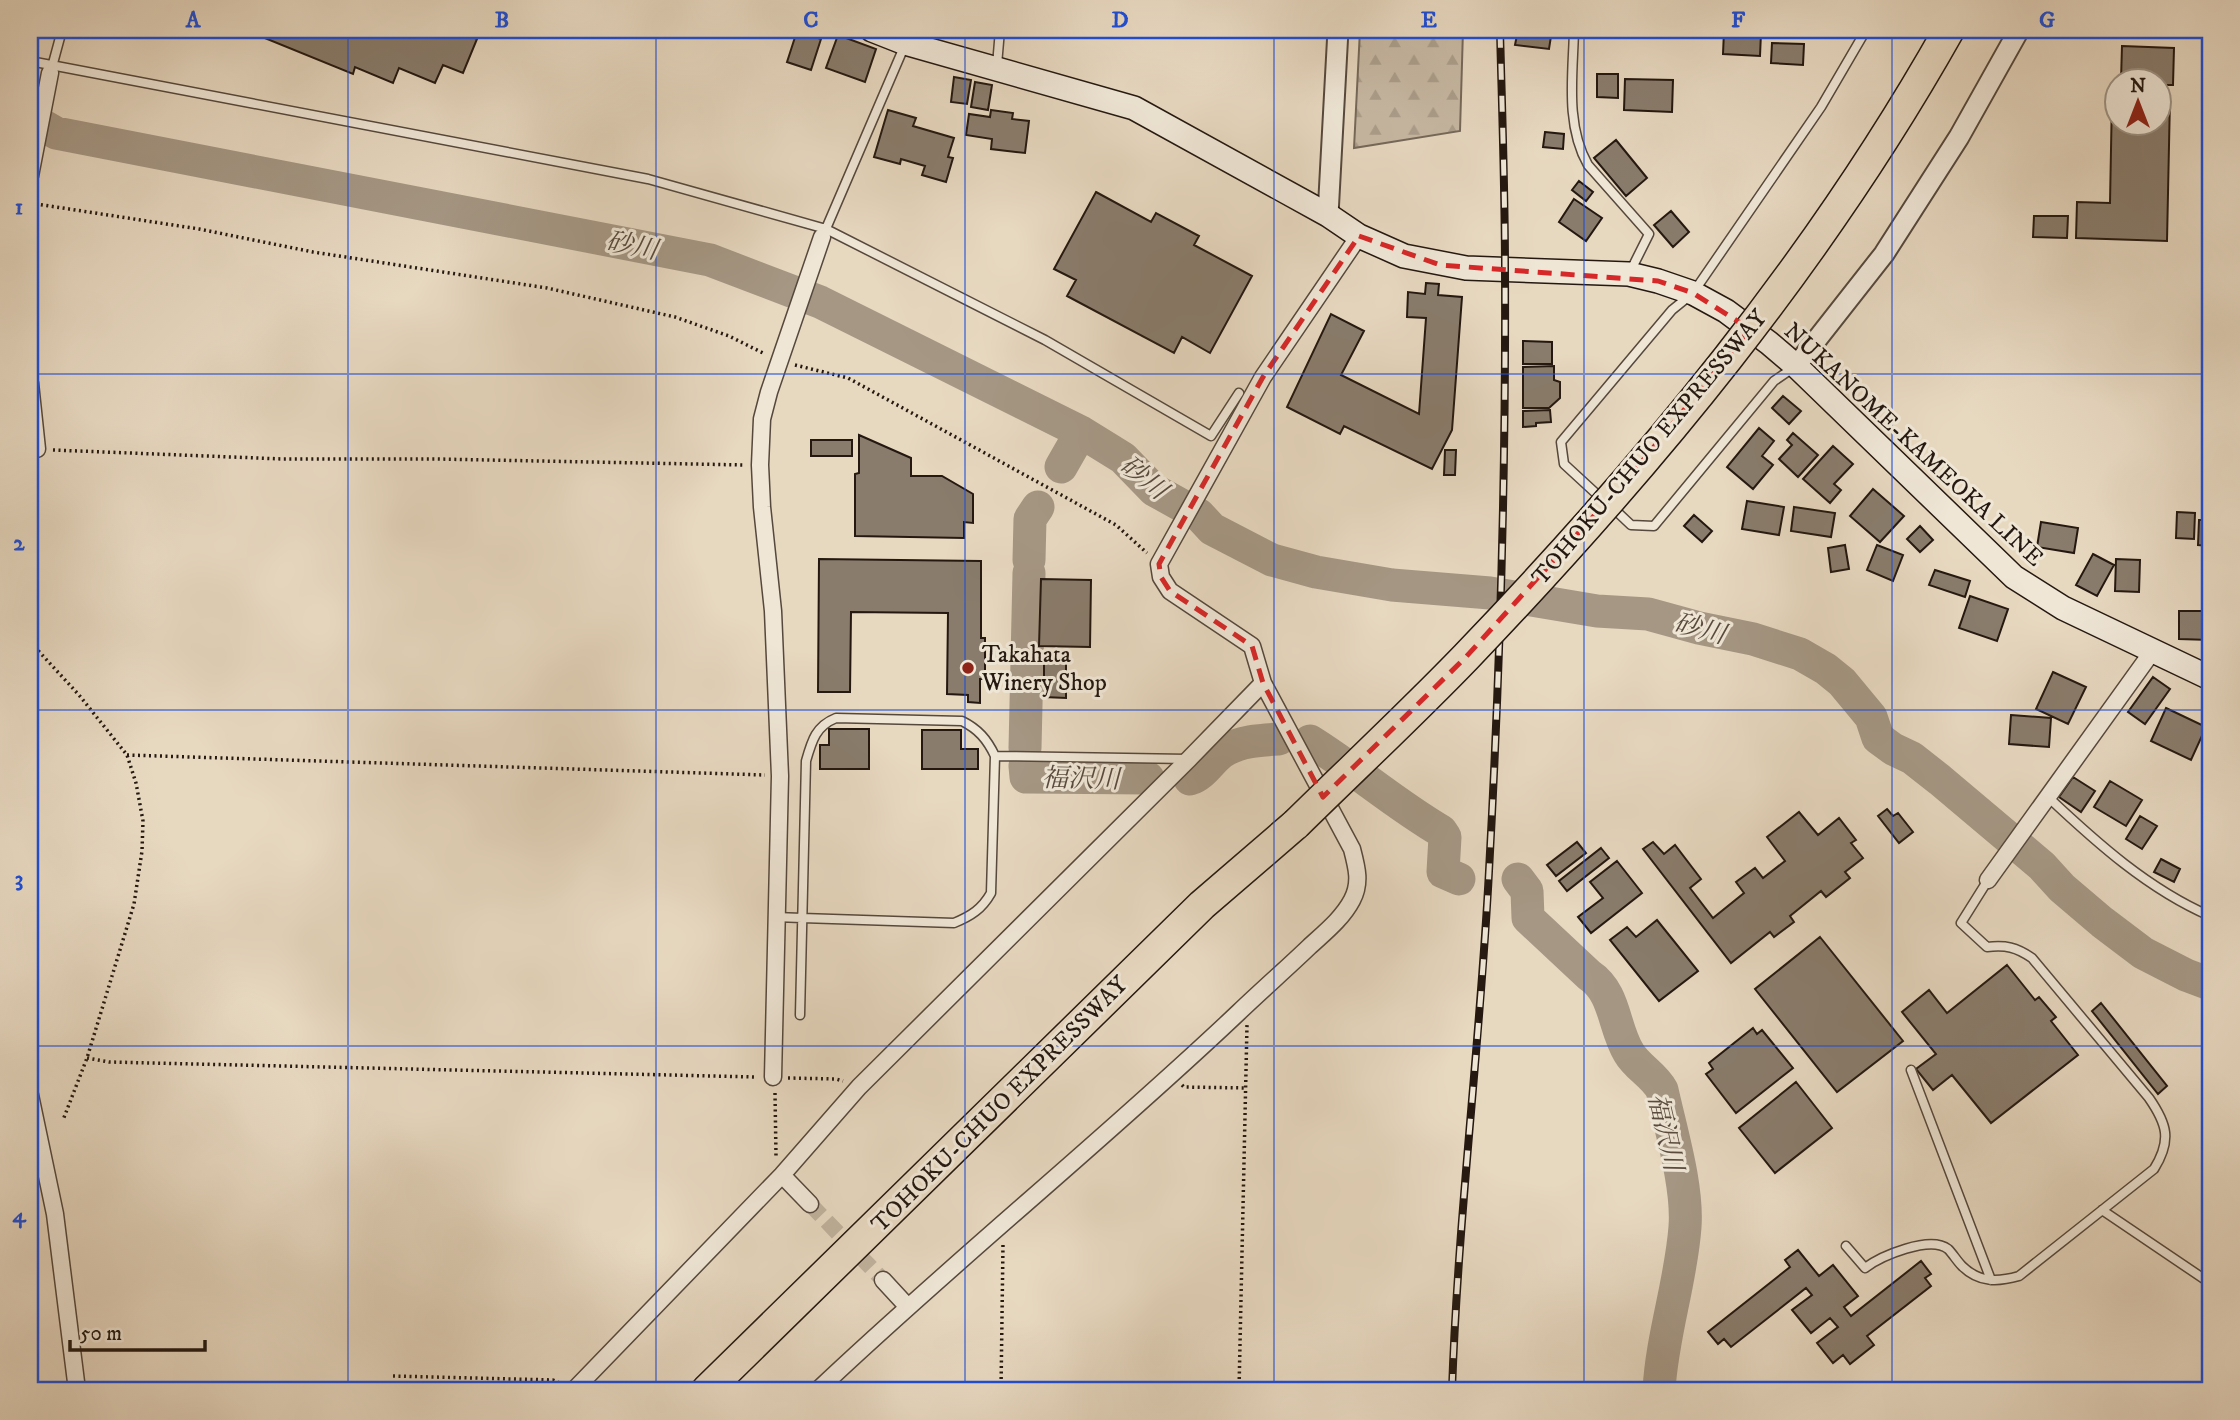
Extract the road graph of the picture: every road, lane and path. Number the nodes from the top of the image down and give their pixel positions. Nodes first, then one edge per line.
1 (62, 30) edge
2 (872, 30) edge
3 (1000, 30) edge
4 (1338, 30) edge
5 (1574, 30) edge
6 (1866, 30) edge
7 (1950, 30) edge
8 (2019, 30) edge
9 (905, 43) junction
10 (30, 61) edge
11 (51, 69) junction
12 (996, 69) junction
13 (30, 176) edge
14 (30, 203) edge
15 (1328, 215) junction
16 (824, 233) junction
17 (1359, 236) junction
18 (1629, 274) junction
19 (1693, 293) junction
20 (781, 356) junction
21 (1796, 366) junction
22 (30, 383) edge
23 (1239, 393) dead end
24 (37, 449) junction
25 (760, 466) junction
26 (1162, 557) junction
27 (31, 644) edge
28 (2152, 652) junction
29 (2210, 678) edge
30 (1262, 683) junction
31 (127, 755) junction
32 (995, 756) junction
33 (1189, 759) junction
34 (780, 776) junction
35 (2045, 801) junction
36 (1296, 824) junction
37 (1988, 880) joint
38 (2210, 916) edge
39 (775, 917) junction
40 (802, 918) junction
41 (1241, 1010) junction
42 (800, 1015) dead end
43 (87, 1058) junction
44 (1911, 1070) dead end
45 (1173, 1075) junction
46 (773, 1077) junction
47 (859, 1087) junction
48 (1246, 1088) junction
49 (30, 1094) edge
50 (63, 1120) dead end
51 (782, 1175) junction
52 (810, 1203) tunnel mouth
53 (2102, 1210) junction
54 (998, 1229) junction
55 (1846, 1246) dead end
56 (883, 1280) tunnel mouth
57 (1991, 1280) junction
58 (2210, 1283) edge
59 (907, 1306) junction
60 (393, 1376) dead end
61 (77, 1390) edge
62 (574, 1390) edge
63 (707, 1390) edge
64 (723, 1390) edge
65 (818, 1390) edge
66 (1001, 1390) edge
67 (1239, 1390) edge

1 - 11 lane
2 - 9 main road, NUKANOME-KAMEOKA LINE
3 - 12 lane
4 - 15 street
5 - 18 lane
6 - 19 lane
7 - 36 highway, TOHOKU-CHUO EXPRESSWAY, bridge
8 - 21 street
9 - 12 main road, NUKANOME-KAMEOKA LINE
9 - 16 lane
10 - 11 lane
11 - 13 street
11 - 16 lane
12 - 15 main road, NUKANOME-KAMEOKA LINE
14 - 20 path
15 - 17 main road, NUKANOME-KAMEOKA LINE
16 - 20 street
16 - 23 lane
17 - 18 main road, NUKANOME-KAMEOKA LINE
17 - 26 street
18 - 19 main road, NUKANOME-KAMEOKA LINE
19 - 21 main road, NUKANOME-KAMEOKA LINE
19 - 21 lane
20 - 25 street
20 - 26 path
21 - 28 main road, NUKANOME-KAMEOKA LINE
22 - 24 street
24 - 25 path
24 - 27 path
25 - 34 street
26 - 30 street
27 - 31 path
28 - 29 main road, NUKANOME-KAMEOKA LINE
28 - 35 street
30 - 33 street
30 - 41 street
31 - 34 path
31 - 43 path
32 - 33 lane
32 - 40 lane
32 - 40 lane
33 - 47 street
34 - 39 street
35 - 37 street
35 - 38 lane
36 - 63 highway, TOHOKU-CHUO EXPRESSWAY
36 - 64 highway, TOHOKU-CHUO EXPRESSWAY
37 - 53 lane
39 - 40 lane
39 - 46 street
40 - 42 lane
41 - 45 street
41 - 48 path
43 - 46 path
43 - 50 path
44 - 57 lane
45 - 48 path
45 - 54 street
46 - 47 path
46 - 51 path
47 - 51 street
48 - 67 path
49 - 61 street
51 - 52 street
51 - 62 street
53 - 57 lane
53 - 58 lane
54 - 59 street
54 - 66 path
55 - 57 lane
56 - 59 street
59 - 65 street
60 - 62 path

